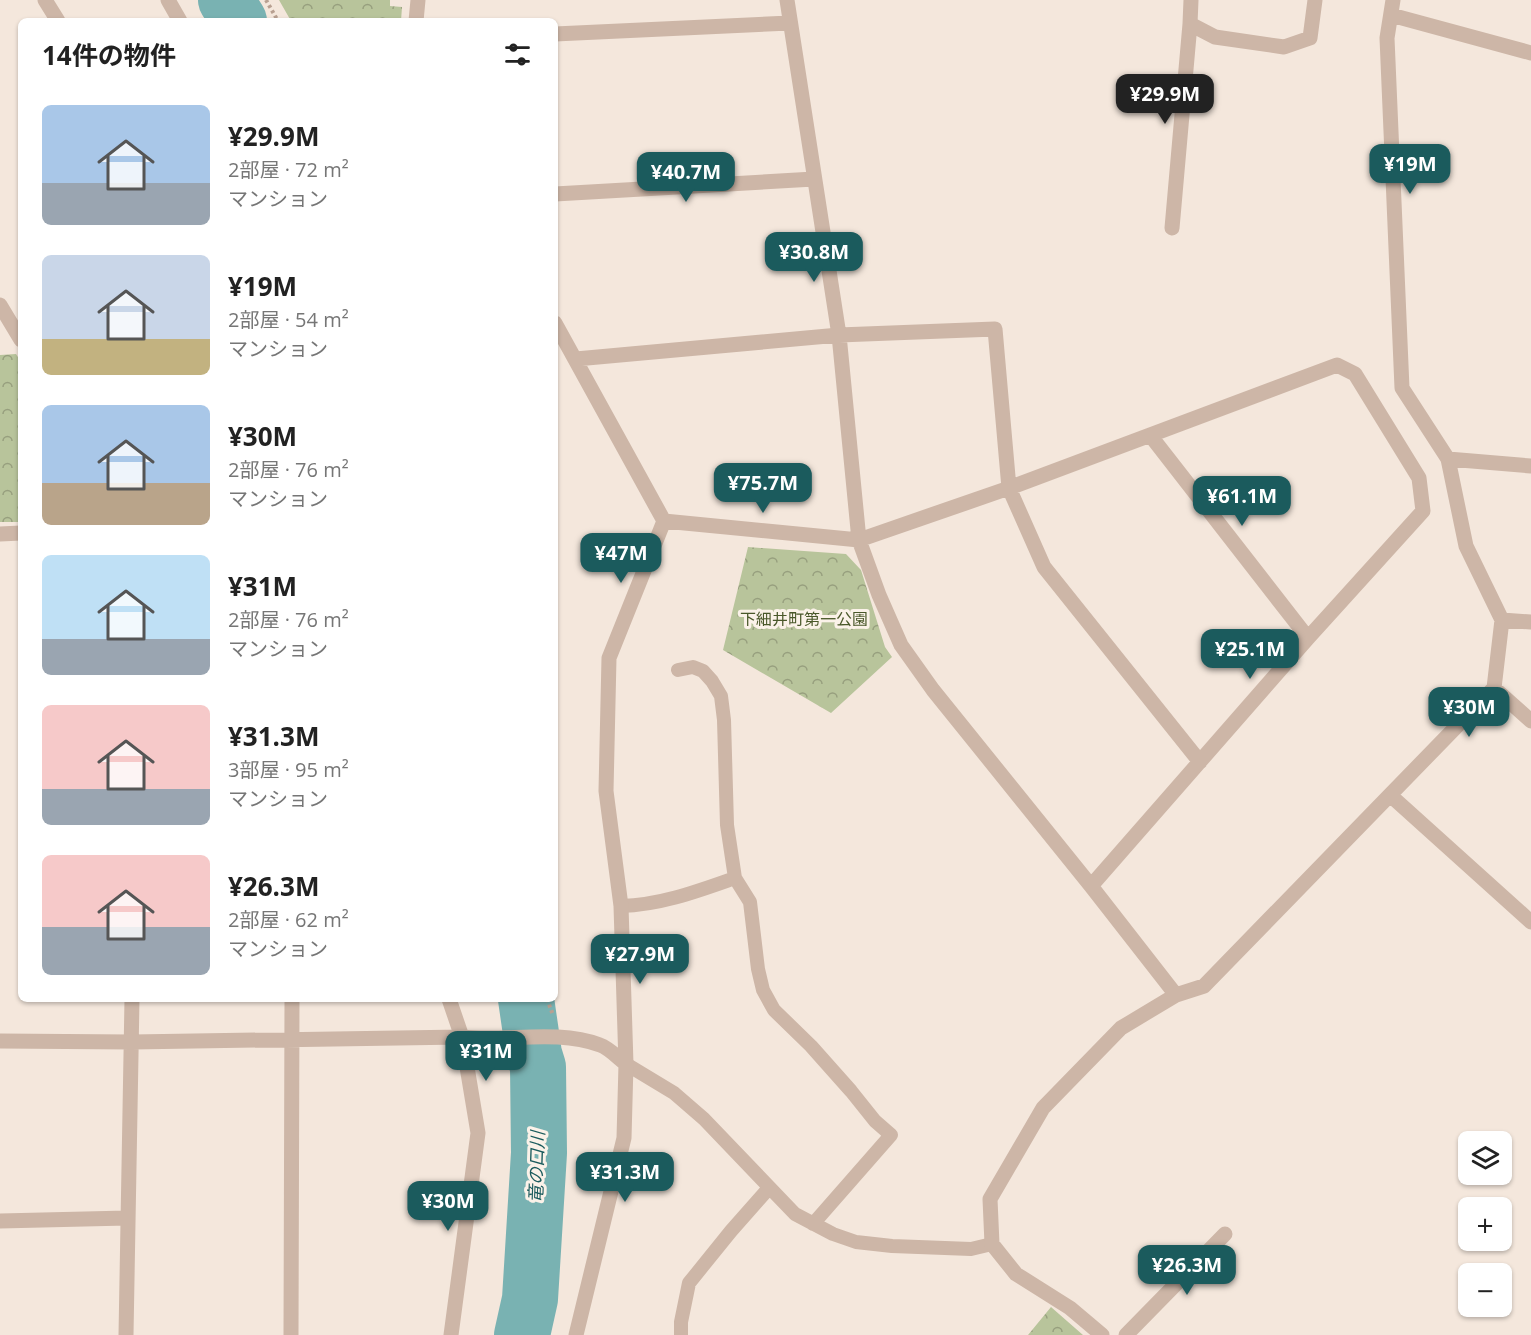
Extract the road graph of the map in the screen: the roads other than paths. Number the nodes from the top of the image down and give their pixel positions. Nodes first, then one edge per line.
1 (45, 0) edge
2 (168, 0) edge
3 (418, 0) edge
4 (787, 0) edge
5 (1191, 0) edge
6 (1315, 0) edge
7 (1392, 8) edge
8 (56, 18) edge
9 (178, 18) edge
10 (416, 18) edge
11 (790, 23) junction
12 (1190, 24) junction
13 (558, 34) edge
14 (1531, 53) edge
15 (814, 179) junction
16 (558, 194) edge
17 (1172, 228) dead end
18 (0, 305) edge
19 (558, 328) edge
20 (18, 335) edge
21 (839, 335) junction
22 (576, 359) junction
23 (1150, 435) junction
24 (1448, 459) junction
25 (1531, 466) edge
26 (1009, 488) junction
27 (664, 522) junction
28 (18, 533) edge
29 (0, 534) edge
30 (859, 540) junction
31 (1502, 620) junction
32 (1531, 622) edge
33 (1308, 638) junction
34 (678, 670) dead end
35 (1494, 688) junction
36 (1531, 722) edge
37 (1200, 762) junction
38 (1390, 795) junction
39 (735, 878) junction
40 (1091, 886) junction
41 (621, 906) junction
42 (1531, 922) edge
43 (1176, 995) junction
44 (132, 1002) edge
45 (292, 1002) edge
46 (450, 1002) edge
47 (462, 1037) junction
48 (292, 1039) junction
49 (0, 1041) edge
50 (132, 1042) junction
51 (626, 1064) junction
52 (769, 1188) junction
53 (127, 1218) junction
54 (0, 1221) edge
55 (813, 1224) junction
56 (1225, 1234) dead end
57 (992, 1244) junction
58 (126, 1335) edge
59 (291, 1335) edge
60 (451, 1335) edge
61 (576, 1335) edge
62 (681, 1335) edge
63 (1102, 1335) edge
64 (1126, 1335) edge

1 - 8 street
2 - 9 street
3 - 10 street
4 - 11 street
5 - 12 street
6 - 12 street
7 - 14 street
7 - 24 street
11 - 13 street
11 - 15 street
12 - 17 street
15 - 16 street
15 - 21 street
18 - 20 street
19 - 22 street
21 - 22 street
21 - 26 street
21 - 30 street
22 - 27 street
23 - 26 street
23 - 33 street
23 - 33 street
24 - 25 street
24 - 31 street
26 - 30 street
26 - 37 street
27 - 30 street
27 - 41 street
28 - 29 street
30 - 40 street
31 - 32 street
31 - 35 street
33 - 37 street
34 - 39 lane
35 - 36 street
35 - 38 street
37 - 40 street
38 - 42 street
38 - 43 street
39 - 41 lane
39 - 55 lane
40 - 43 street
41 - 51 street
43 - 57 street
44 - 50 street
45 - 48 street
46 - 47 street
47 - 48 street
47 - 51 street
47 - 60 street
48 - 50 street
48 - 59 street
49 - 50 street
50 - 53 street
51 - 52 lane
51 - 61 street
52 - 55 lane
52 - 62 lane
53 - 54 street
53 - 58 street
55 - 57 lane
56 - 64 street
57 - 63 street

